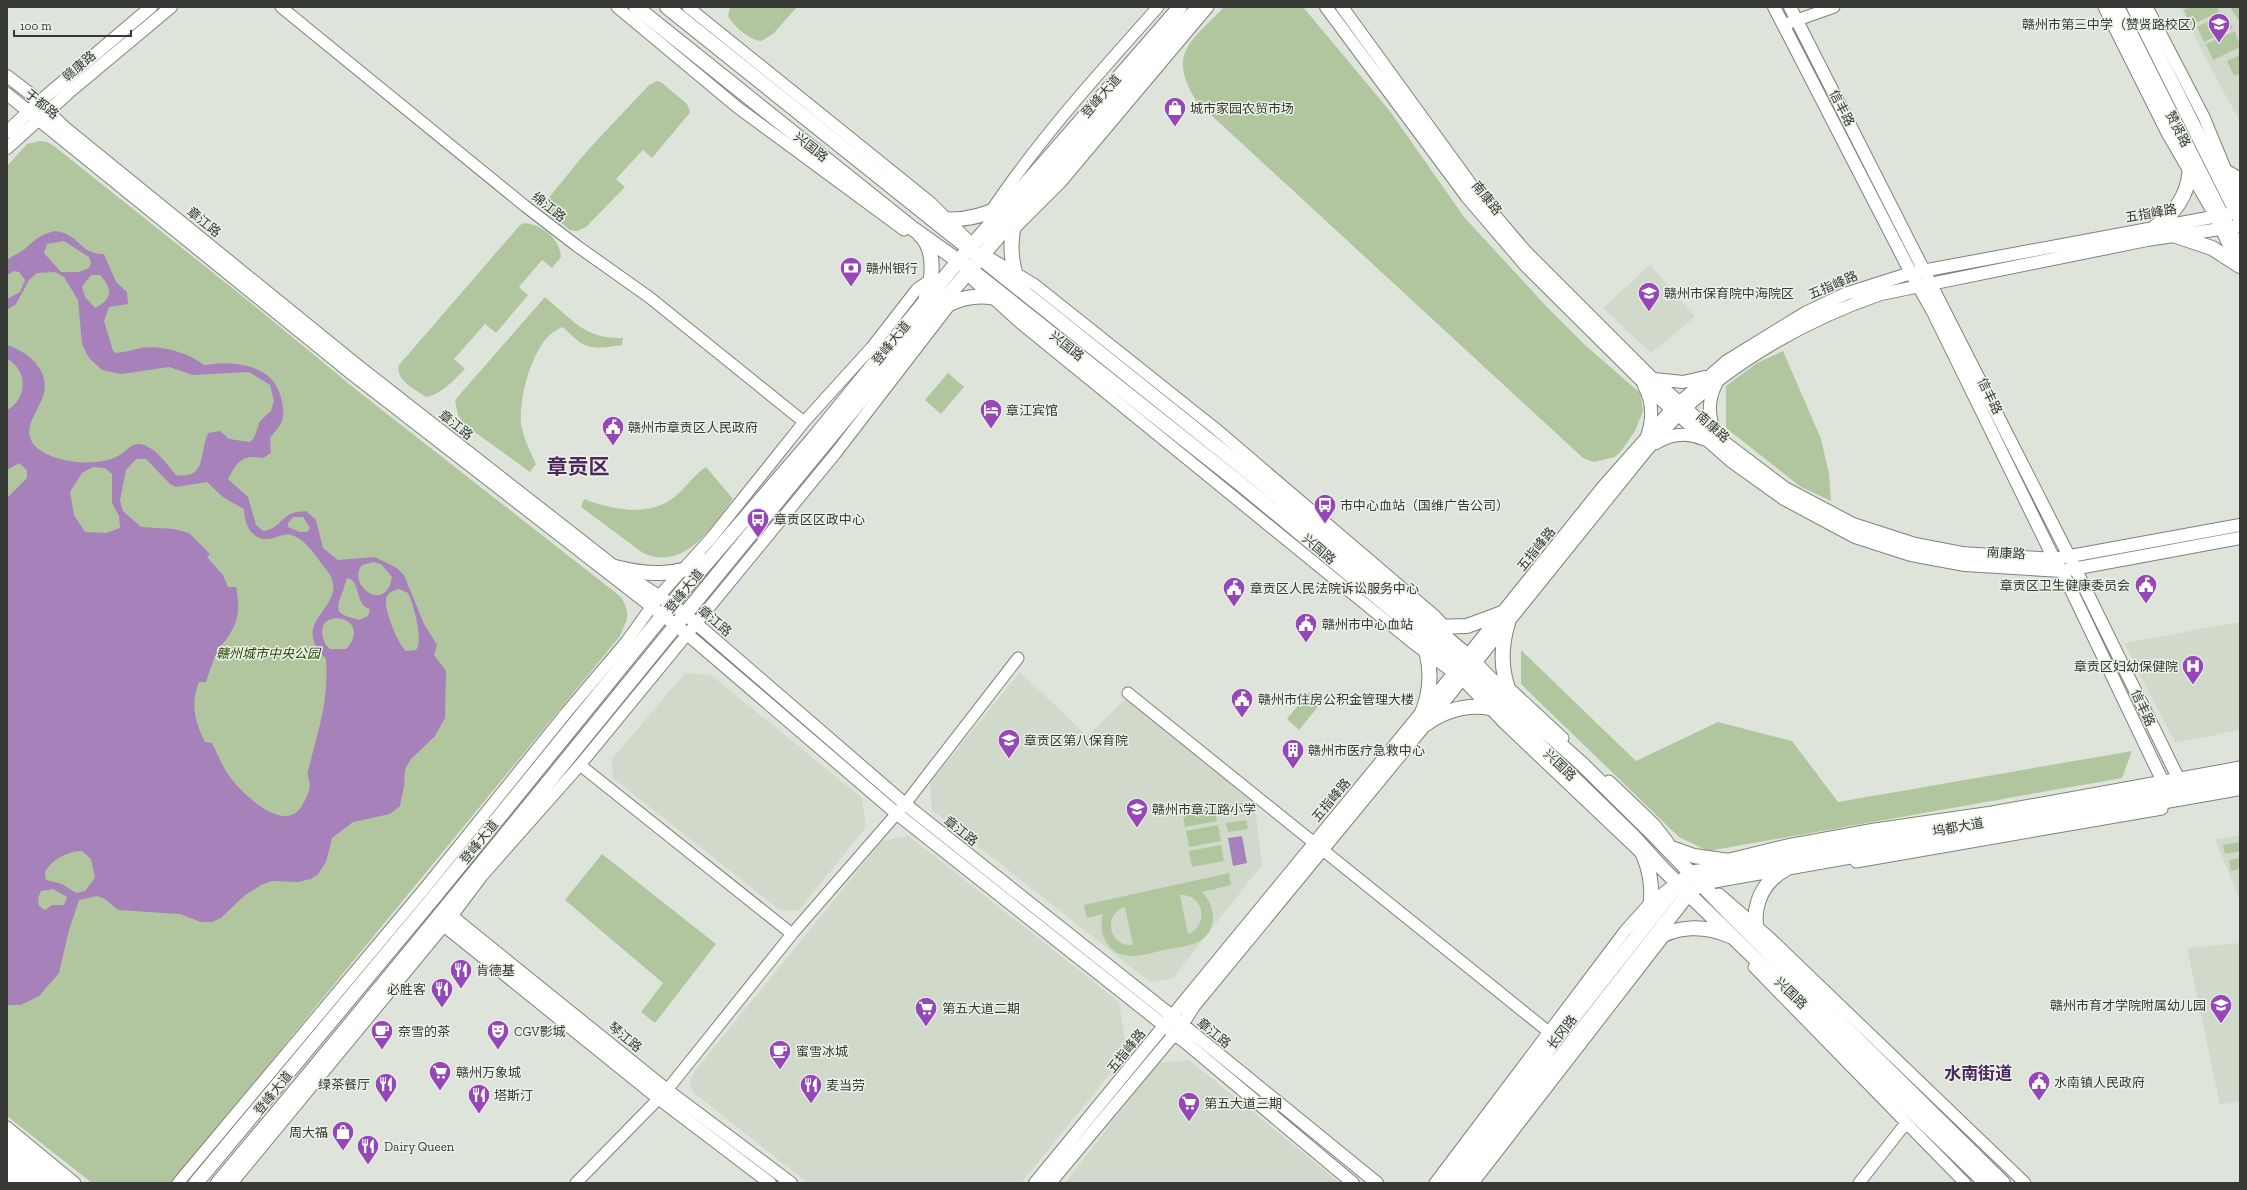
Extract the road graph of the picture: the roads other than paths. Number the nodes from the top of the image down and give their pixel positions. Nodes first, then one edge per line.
1 (151, 7) edge
2 (171, 7) edge
3 (281, 7) edge
4 (617, 7) edge
5 (636, 7) edge
6 (667, 7) edge
7 (688, 7) edge
8 (1158, 7) edge
9 (1180, 7) edge
10 (1199, 7) edge
11 (1208, 7) edge
12 (1326, 7) edge
13 (1342, 7) edge
14 (1774, 7) edge
15 (1790, 7) edge
16 (1834, 7) edge
17 (2104, 7) edge
18 (2116, 7) edge
19 (2134, 7) edge
20 (2147, 7) edge
21 (1796, 20) junction
22 (1783, 26) junction
23 (7, 76) edge
24 (7, 94) edge
25 (38, 111) junction
26 (12, 136) edge
27 (59, 136) junction
28 (7, 148) edge
29 (2188, 150) junction
30 (2212, 163) junction
31 (2190, 172) junction
32 (2226, 172) junction
33 (2240, 180) edge
34 (1012, 199) junction
35 (991, 212) junction
36 (2239, 212) edge
37 (931, 218) junction
38 (947, 220) junction
39 (2225, 223) edge
40 (1014, 224) junction
41 (2156, 226) junction
42 (912, 228) junction
43 (2176, 236) junction
44 (926, 245) junction
45 (970, 245) junction
46 (984, 257) junction
47 (955, 262) junction
48 (2239, 263) edge
49 (1925, 270) junction
50 (970, 273) junction
51 (1911, 273) junction
52 (1015, 274) junction
53 (931, 280) junction
54 (1931, 283) junction
55 (1918, 285) junction
56 (1022, 291) junction
57 (992, 297) junction
58 (952, 302) junction
59 (1012, 303) junction
60 (920, 307) junction
61 (935, 312) junction
62 (1714, 379) junction
63 (1647, 380) junction
64 (1679, 409) junction
65 (804, 422) junction
66 (1713, 440) junction
67 (1647, 444) junction
68 (2240, 525) edge
69 (2240, 538) edge
70 (712, 556) junction
71 (2068, 556) junction
72 (2054, 559) junction
73 (615, 567) junction
74 (2075, 568) junction
75 (683, 570) junction
76 (2062, 571) junction
77 (660, 595) junction
78 (673, 605) junction
79 (652, 607) junction
80 (684, 614) junction
81 (1505, 618) junction
82 (669, 620) junction
83 (696, 623) junction
84 (1446, 628) junction
85 (1426, 631) junction
86 (687, 634) junction
87 (1427, 653) junction
88 (1018, 658) dead end
89 (1467, 665) junction
90 (1507, 686) junction
91 (1128, 693) dead end
92 (1489, 708) junction
93 (1511, 709) junction
94 (1424, 718) junction
95 (580, 765) junction
96 (2240, 767) edge
97 (2240, 778) edge
98 (2240, 788) edge
99 (2176, 790) junction
100 (2240, 794) edge
101 (905, 804) junction
102 (896, 813) junction
103 (1632, 834) junction
104 (1653, 834) junction
105 (1314, 842) junction
106 (1324, 849) junction
107 (1674, 850) junction
108 (1643, 855) junction
109 (1775, 858) junction
110 (1724, 860) junction
111 (1792, 867) junction
112 (1776, 875) junction
113 (1698, 878) junction
114 (1682, 891) junction
115 (1649, 904) junction
116 (444, 918) junction
117 (1757, 927) junction
118 (1644, 928) junction
119 (1716, 931) junction
120 (792, 934) junction
121 (1666, 934) junction
122 (1737, 940) junction
123 (1648, 945) junction
124 (1766, 949) junction
125 (1172, 1016) junction
126 (1164, 1026) junction
127 (1178, 1029) junction
128 (1550, 1033) junction
129 (663, 1094) junction
130 (1906, 1123) junction
131 (7, 1127) edge
132 (7, 1135) edge
133 (7, 1143) edge
134 (7, 1152) edge
135 (7, 1169) edge
136 (7, 1181) edge
137 (10, 1183) edge
138 (24, 1183) edge
139 (44, 1183) edge
140 (56, 1183) edge
141 (60, 1183) edge
142 (74, 1183) edge
143 (178, 1183) edge
144 (196, 1183) edge
145 (218, 1183) edge
146 (232, 1183) edge
147 (576, 1183) edge
148 (770, 1183) edge
149 (791, 1183) edge
150 (1035, 1183) edge
151 (1050, 1183) edge
152 (1353, 1183) edge
153 (1377, 1183) edge
154 (1435, 1183) edge
155 (1450, 1183) edge
156 (1462, 1183) edge
157 (1473, 1183) edge
158 (1859, 1183) edge
159 (1964, 1183) edge
160 (1986, 1183) edge
161 (2003, 1183) edge
162 (2025, 1183) edge

1 - 25 main road, 赣康路
2 - 25 main road, 赣康路
3 - 65 street, 绵江路
4 - 44 street
5 - 42 main road, 兴国路
6 - 37 main road, 兴国路
7 - 38 street
8 - 35 street
9 - 34 main road, 登峰大道
10 - 40 main road, 登峰大道
11 - 40 street
12 - 63 main road, 南康路
13 - 63 main road, 南康路
14 - 22 main road, 信丰路
15 - 21 main road, 信丰路
16 - 21 street
17 - 31 street
18 - 29 main road, 赞贤路
19 - 30 main road, 赞贤路
20 - 32 street
21 - 22 street
21 - 49 main road, 信丰路
22 - 51 main road, 信丰路
23 - 25 main road, 章江路
24 - 25 main road, 于都路
25 - 26 main road, 赣康路
25 - 27 main road, 于都路
25 - 73 main road, 章江路
26 - 27 main road
26 - 28 main road, 赣康路
27 - 79 main road, 章江路
29 - 31 main road
29 - 39 main road, 赞贤路
30 - 32 main road
30 - 36 main road, 赞贤路
31 - 39 street
31 - 41 main road
32 - 33 main road
32 - 36 street
34 - 35 main road
34 - 45 main road, 登峰大道
35 - 38 main road
35 - 45 street
36 - 39 main road, 五指峰路
37 - 38 main road
37 - 45 main road, 兴国路
38 - 45 street
39 - 41 main road, 五指峰路
39 - 43 main road, 五指峰路
39 - 48 main road, 赞贤路
40 - 46 main road, 登峰大道
40 - 52 main road
41 - 49 main road, 五指峰路
42 - 44 main road
42 - 47 main road, 兴国路
43 - 48 main road
43 - 54 main road, 五指峰路
44 - 47 street
44 - 53 main road
45 - 46 main road, 兴国路
45 - 47 main road, 登峰大道
46 - 50 main road, 登峰大道
46 - 52 street
46 - 56 main road, 兴国路
47 - 50 main road, 兴国路
47 - 53 street
47 - 60 main road, 登峰大道
49 - 51 main road, 五指峰路
49 - 54 main road, 信丰路
50 - 57 street
50 - 58 street
50 - 59 main road, 兴国路
50 - 61 main road, 登峰大道
51 - 55 main road, 信丰路
51 - 62 main road, 五指峰路
52 - 56 main road
52 - 84 street
53 - 60 main road
53 - 65 street
54 - 55 main road, 五指峰路
54 - 71 main road, 信丰路
55 - 62 main road, 五指峰路
55 - 72 main road, 信丰路
56 - 85 main road, 兴国路
57 - 58 main road
57 - 59 main road
57 - 87 street
58 - 61 main road
58 - 83 street
59 - 85 main road, 兴国路
60 - 70 main road, 登峰大道
61 - 80 main road, 登峰大道
62 - 63 main road
62 - 64 main road, 五指峰路
62 - 66 main road
63 - 64 main road, 南康路
63 - 67 main road
64 - 66 main road, 南康路
64 - 67 main road, 五指峰路
65 - 75 street
66 - 67 main road
66 - 72 main road, 南康路
66 - 76 main road, 南康路
67 - 81 main road, 五指峰路
68 - 71 main road, 南康路
69 - 74 main road, 南康路
70 - 75 main road
70 - 78 main road, 登峰大道
71 - 72 main road, 南康路
71 - 74 main road, 信丰路
72 - 76 main road, 信丰路
73 - 75 main road
73 - 77 main road, 章江路
74 - 76 main road, 南康路
74 - 99 main road, 信丰路
75 - 77 street
76 - 99 main road, 信丰路
77 - 78 main road, 章江路
77 - 79 street
78 - 80 main road, 章江路
78 - 82 main road, 登峰大道
79 - 82 main road, 章江路
79 - 143 street
80 - 82 main road, 登峰大道
80 - 83 main road, 章江路
81 - 84 main road
81 - 89 main road, 五指峰路
81 - 90 main road
82 - 86 main road, 章江路
82 - 116 main road, 登峰大道
82 - 144 main road, 登峰大道
83 - 86 street
83 - 101 main road, 章江路
84 - 85 main road
84 - 89 street
85 - 87 main road
85 - 89 main road, 兴国路
86 - 95 street
86 - 102 main road, 章江路
87 - 89 street
87 - 94 main road
88 - 101 street
89 - 90 street
89 - 92 street
89 - 93 main road, 兴国路
89 - 94 main road, 五指峰路
90 - 93 main road
90 - 107 street
91 - 105 street
92 - 93 main road
92 - 94 main road
92 - 108 street
93 - 103 main road, 兴国路
93 - 104 main road, 兴国路
94 - 105 main road, 五指峰路
94 - 106 main road, 五指峰路
95 - 116 street
95 - 120 street
96 - 99 street
97 - 99 main road, 坞都大道
98 - 99 main road, 坞都大道
99 - 109 main road, 坞都大道
99 - 110 street
99 - 111 main road, 坞都大道
100 - 112 street
101 - 102 street
101 - 125 main road, 章江路
102 - 120 street
102 - 126 main road, 章江路
103 - 108 main road
103 - 114 main road, 兴国路
104 - 107 main road
104 - 113 main road, 兴国路
105 - 106 street
105 - 125 main road, 五指峰路
106 - 127 main road, 五指峰路
106 - 128 street
107 - 110 main road
107 - 113 street
108 - 114 street
108 - 115 main road
109 - 110 main road
109 - 113 main road, 坞都大道
110 - 113 street
111 - 112 main road
111 - 113 main road, 坞都大道
112 - 113 street
112 - 117 main road
113 - 114 main road
113 - 117 street
113 - 124 main road, 兴国路
114 - 115 street
114 - 118 main road, 长冈路
114 - 119 street
114 - 121 street
114 - 122 main road, 兴国路
114 - 123 main road, 长冈路
115 - 118 main road
115 - 128 street
116 - 129 main road, 琴江路
116 - 145 main road, 登峰大道
116 - 146 street
117 - 124 main road
117 - 162 street
118 - 155 main road, 长冈路
119 - 121 main road
119 - 122 main road
119 - 130 street
120 - 129 street
121 - 123 main road
121 - 157 street
122 - 160 main road, 兴国路
123 - 156 main road, 长冈路
124 - 161 main road, 兴国路
125 - 126 main road, 五指峰路
125 - 127 main road, 章江路
126 - 127 main road, 章江路
126 - 150 main road, 五指峰路
127 - 151 main road, 五指峰路
127 - 152 main road, 章江路
127 - 153 main road, 章江路
128 - 154 street
129 - 147 street
129 - 148 main road, 琴江路
129 - 149 main road, 琴江路
130 - 158 street
130 - 159 street
131 - 142 street
132 - 141 highway
133 - 140 main road
134 - 139 highway
135 - 138 highway
136 - 137 main road

